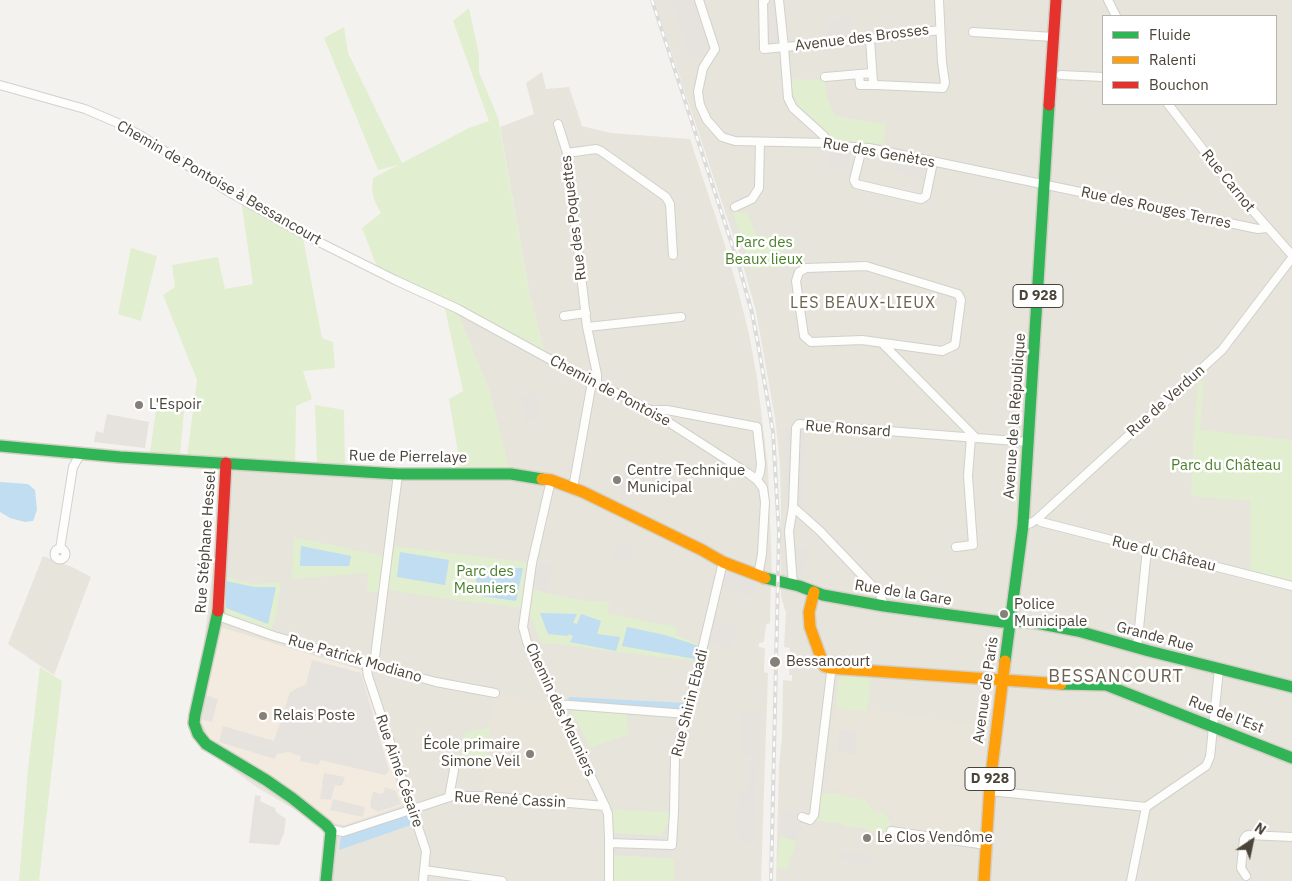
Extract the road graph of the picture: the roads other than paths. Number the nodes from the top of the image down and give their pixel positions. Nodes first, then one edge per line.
1 (699, 0) edge
2 (766, 0) edge
3 (779, 0) edge
4 (939, 0) edge
5 (1056, 0) edge
6 (1108, 0) edge
7 (1116, 15) edge
8 (940, 30) junction
9 (973, 32) dead end
10 (1054, 37) junction
11 (870, 39) junction
12 (784, 47) junction
13 (872, 73) junction
14 (859, 74) junction
15 (1061, 75) dead end
16 (1102, 77) edge
17 (825, 78) dead end
18 (0, 85) edge
19 (876, 85) junction
20 (1169, 105) edge
21 (558, 124) dead end
22 (760, 142) junction
23 (828, 143) junction
24 (862, 148) junction
25 (567, 153) junction
26 (933, 162) junction
27 (1044, 186) junction
28 (735, 207) dead end
29 (1267, 228) junction
30 (673, 255) dead end
31 (1292, 257) edge
32 (458, 309) joint
33 (586, 313) junction
34 (564, 316) dead end
35 (681, 317) dead end
36 (587, 327) junction
37 (882, 343) junction
38 (595, 383) junction
39 (648, 410) junction
40 (973, 438) junction
41 (1028, 442) junction
42 (0, 446) edge
43 (66, 452) junction
44 (81, 453) junction
45 (226, 463) junction
46 (72, 467) junction
47 (398, 474) junction
48 (551, 480) junction
49 (757, 480) junction
50 (573, 488) junction
51 (793, 507) junction
52 (1037, 519) junction
53 (1023, 525) junction
54 (956, 547) dead end
55 (60, 548) dead end
56 (1147, 549) junction
57 (723, 562) junction
58 (758, 576) junction
59 (793, 585) junction
60 (1292, 586) edge
61 (814, 592) junction
62 (884, 606) junction
63 (218, 616) junction
64 (1010, 623) junction
65 (1137, 648) junction
66 (370, 664) junction
67 (835, 668) junction
68 (1220, 670) junction
69 (1003, 679) junction
70 (1292, 687) edge
71 (495, 693) dead end
72 (556, 704) junction
73 (687, 714) junction
74 (1213, 729) junction
75 (1292, 758) edge
76 (454, 770) dead end
77 (990, 791) junction
78 (449, 797) junction
79 (606, 806) junction
80 (1146, 807) junction
81 (411, 809) junction
82 (811, 817) dead end
83 (331, 831) junction
84 (891, 831) dead end
85 (1292, 837) edge
86 (609, 843) junction
87 (982, 844) junction
88 (424, 870) junction
89 (1246, 876) dead end
90 (326, 881) edge
91 (423, 881) edge
92 (502, 881) edge
93 (609, 881) edge
94 (984, 881) edge
95 (1131, 881) edge

1 - 22 street, Rue des Genètes
2 - 12 street, Avenue des Brosses
3 - 12 street, Avenue des Brosses
4 - 8 street
5 - 10 main road, Avenue de la République / D 928
6 - 7 street
8 - 11 street, Avenue des Brosses
8 - 19 street
9 - 10 street
10 - 27 main road, Avenue de la République / D 928
11 - 12 street, Avenue des Brosses
11 - 13 street
12 - 23 street, Avenue des Brosses
13 - 14 street
13 - 19 street
14 - 17 street
14 - 19 street
15 - 16 street
18 - 32 street, Chemin de Pontoise à Bessancourt
20 - 29 street, Rue Carnot
21 - 25 street, Rue des Poquettes
22 - 23 street, Rue des Genètes
22 - 28 street
23 - 24 street, Rue des Genètes
24 - 26 street, Rue des Genètes
24 - 26 street
25 - 30 street
25 - 33 street, Rue des Poquettes
26 - 27 street, Rue des Genètes
27 - 29 street, Rue des Rouges Terres
27 - 41 main road, Avenue de la République / D 928
29 - 31 street, Rue Carnot
31 - 52 street, Rue de Verdun
32 - 38 street, Chemin de Pontoise
33 - 34 street
33 - 36 street, Rue des Poquettes
35 - 36 street
36 - 38 street, Rue des Poquettes
37 - 37 street
37 - 40 street
38 - 39 street, Chemin de Pontoise
38 - 50 street, Rue des Poquettes
39 - 49 street, Chemin de Pontoise
39 - 49 street
40 - 41 street, Rue Ronsard
40 - 51 street, Rue Ronsard
40 - 54 street
41 - 53 main road, Avenue de la République / D 928
42 - 43 main road, Rue de Pierrelaye
43 - 44 main road, Rue de Pierrelaye
43 - 46 street
44 - 45 main road, Rue de Pierrelaye
44 - 46 street
45 - 47 main road, Rue de Pierrelaye
45 - 63 main road, Rue Stéphane Hessel
46 - 55 street
47 - 48 main road, Rue de Pierrelaye
47 - 66 street, Rue Aimé Césaire
48 - 50 main road, Rue de Pierrelaye
48 - 72 street, Chemin des Meuniers
49 - 58 street
50 - 57 main road, Rue de Pierrelaye
51 - 59 street, Rue Ronsard
51 - 62 street
52 - 53 street, Rue de Verdun
52 - 56 street, Rue du Château
53 - 64 main road, Avenue de la République / D 928
56 - 60 street, Rue du Château
56 - 65 street
57 - 58 main road, Rue de Pierrelaye
57 - 73 street, Rue Shirin Ebadi
58 - 59 main road, Rue de Pierrelaye
59 - 61 main road, Rue de la Gare
61 - 62 main road, Rue de la Gare
61 - 67 main road
62 - 64 main road, Rue de la Gare
63 - 66 street, Rue Patrick Modiano
63 - 83 main road, Rue Stéphane Hessel
64 - 65 main road, Grande Rue
64 - 69 main road, Avenue de Paris / D 928
65 - 68 main road, Grande Rue
66 - 71 street, Rue Patrick Modiano
66 - 81 street, Rue Aimé Césaire
67 - 69 main road, Rue de l'Est
67 - 82 street
68 - 70 main road, Grande Rue
68 - 74 street
69 - 74 main road, Rue de l'Est
69 - 77 main road, Avenue de Paris / D 928
72 - 73 street
72 - 79 street, Chemin des Meuniers
73 - 86 street, Rue Shirin Ebadi
74 - 75 main road, Rue de l'Est
74 - 80 street
76 - 78 street
77 - 80 street
77 - 87 main road, Avenue de Paris / D 928
78 - 79 street, Rue René Cassin
78 - 81 street, Rue René Cassin
79 - 86 street, Chemin des Meuniers
80 - 95 street
81 - 83 street, Rue René Cassin
81 - 88 street, Rue Aimé Césaire
83 - 90 main road
84 - 87 street
85 - 89 street
86 - 93 street, Chemin des Meuniers
87 - 94 main road, Avenue de Paris / D 928
88 - 91 street, Rue Aimé Césaire
88 - 92 street

